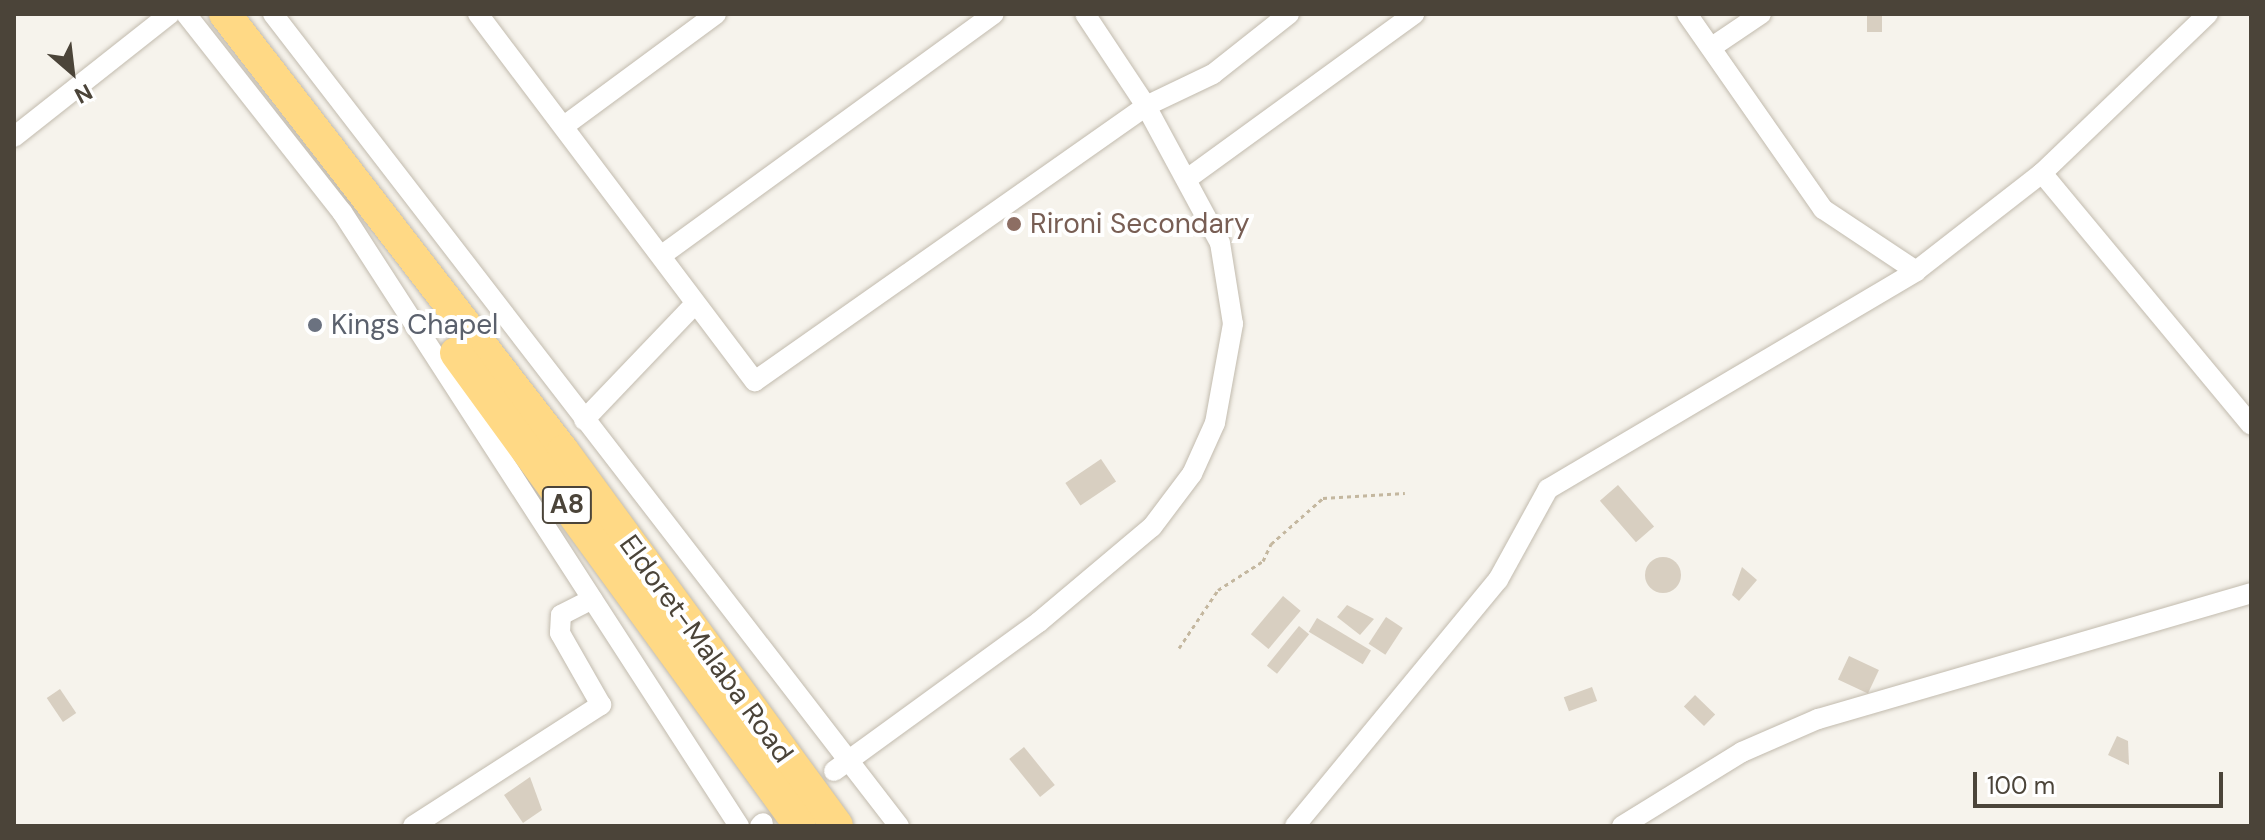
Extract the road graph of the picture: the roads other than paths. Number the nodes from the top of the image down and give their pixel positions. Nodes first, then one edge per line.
1 (170, 14) edge
2 (186, 14) edge
3 (203, 14) edge
4 (225, 14) edge
5 (273, 14) edge
6 (478, 14) edge
7 (716, 14) edge
8 (994, 14) edge
9 (1085, 14) edge
10 (1289, 14) edge
11 (1414, 14) edge
12 (1687, 14) edge
13 (1761, 14) edge
14 (2208, 14) edge
15 (1712, 47) junction
16 (1146, 106) junction
17 (564, 126) junction
18 (14, 137) edge
19 (2042, 173) junction
20 (1187, 179) junction
21 (662, 255) junction
22 (1916, 271) junction
23 (694, 305) junction
24 (584, 420) junction
25 (2251, 425) edge
26 (2251, 593) edge
27 (592, 599) junction
28 (850, 757) junction
29 (834, 771) dead end
30 (413, 826) edge
31 (739, 826) edge
32 (800, 826) edge
33 (837, 826) edge
34 (899, 826) edge
35 (1295, 826) edge
36 (1622, 826) edge

1 - 18 street
2 - 27 street
3 - 32 highway, Eldoret-Malaba Road / A8
4 - 33 highway, Eldoret-Malaba Road / A8
5 - 24 street
6 - 17 street
7 - 17 street
8 - 21 street
9 - 16 street
10 - 16 street
11 - 20 street
12 - 15 street
13 - 15 street
14 - 19 street
15 - 22 street
16 - 20 street
16 - 23 street
17 - 21 street
19 - 22 street
19 - 25 street
20 - 28 street
21 - 23 street
22 - 35 street
23 - 24 street
24 - 28 street
26 - 36 street
27 - 30 street
27 - 31 street
28 - 29 street
28 - 34 street

